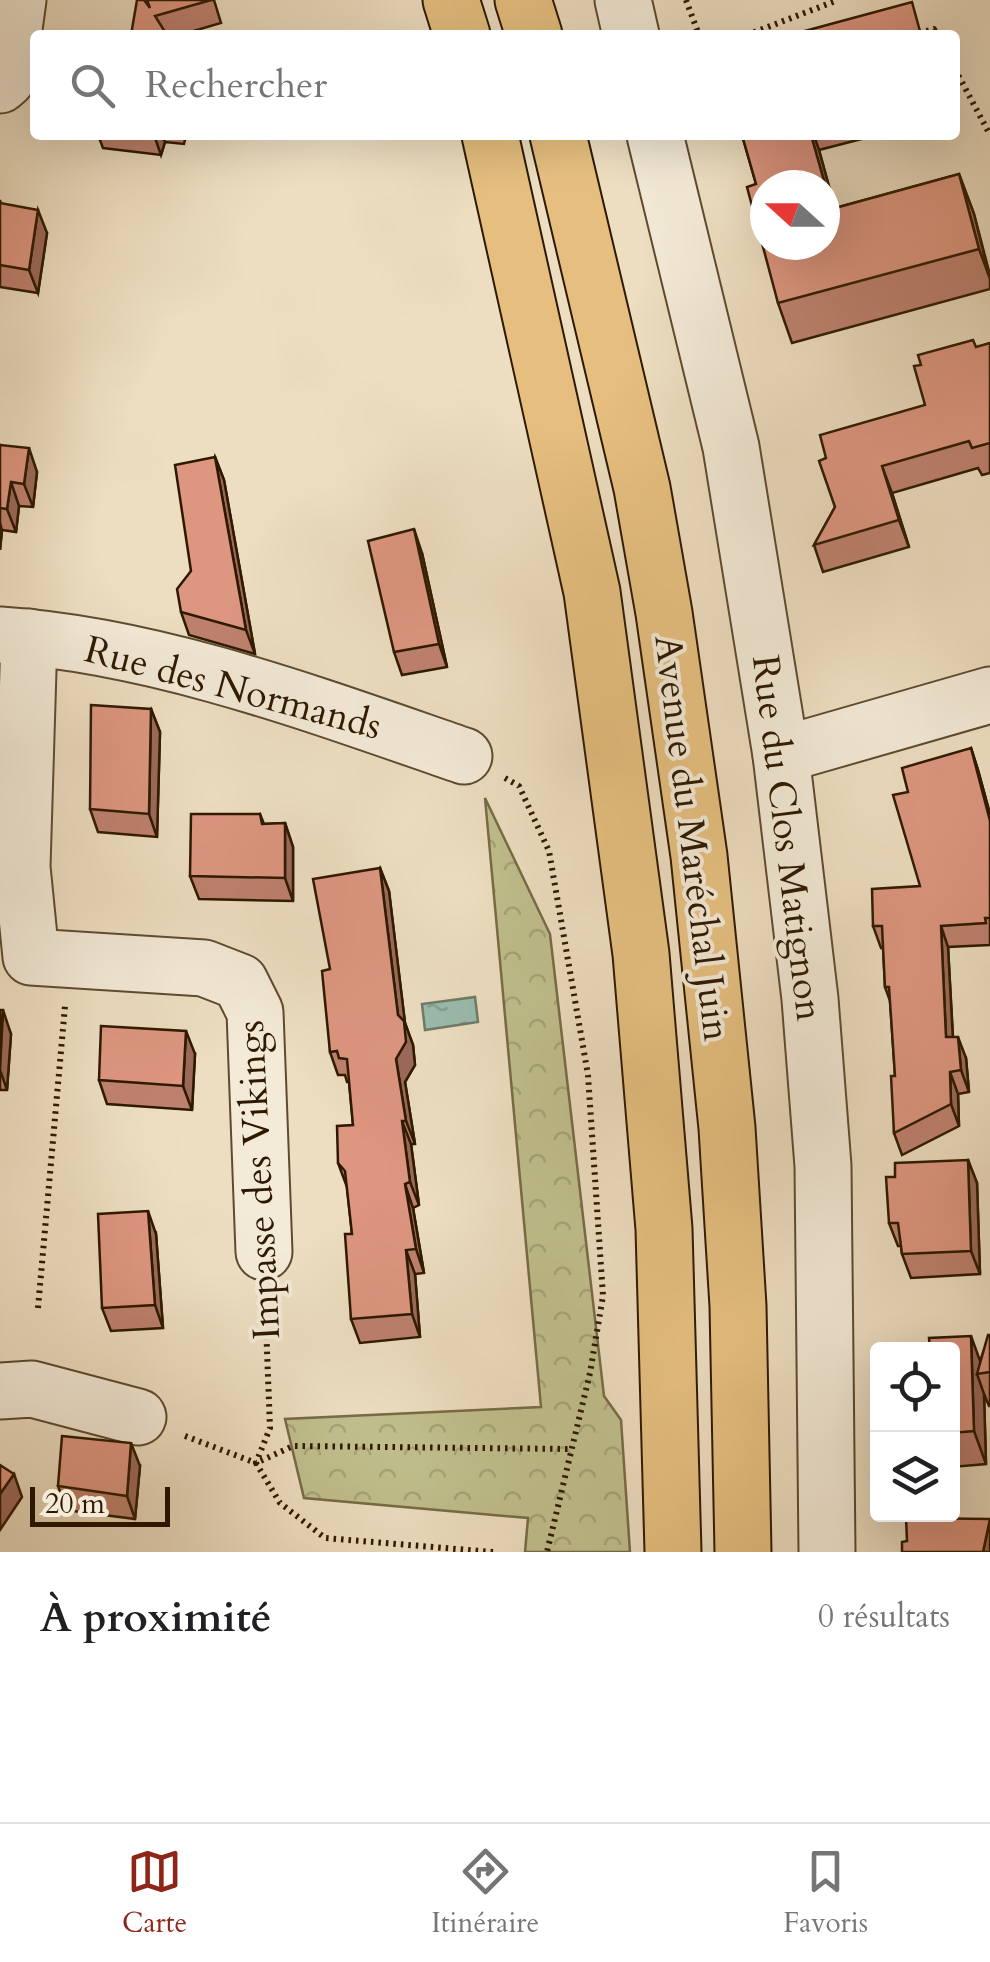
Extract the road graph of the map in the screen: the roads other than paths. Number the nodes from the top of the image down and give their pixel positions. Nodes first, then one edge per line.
1 (18, 0) edge
2 (451, 0) edge
3 (524, 0) edge
4 (623, 0) edge
5 (460, 30) edge
6 (533, 30) edge
7 (630, 30) edge
8 (0, 86) edge
9 (491, 140) edge
10 (559, 140) edge
11 (657, 140) edge
12 (14, 636) edge
13 (990, 695) edge
14 (781, 755) junction
15 (464, 756) road end
16 (264, 1252) road end
17 (0, 1391) edge
18 (138, 1417) road end
19 (673, 1552) edge
20 (743, 1552) edge
21 (827, 1552) edge

1 - 8 street
2 - 5 main road
3 - 6 main road
4 - 7 street
9 - 19 main road, Avenue du Maréchal Juin
10 - 20 main road, Avenue du Maréchal Juin
11 - 14 street, Rue du Clos Matignon
12 - 15 street, Rue des Normands
12 - 16 street, Impasse des Vikings
13 - 14 street
14 - 21 street, Rue du Clos Matignon
17 - 18 street

